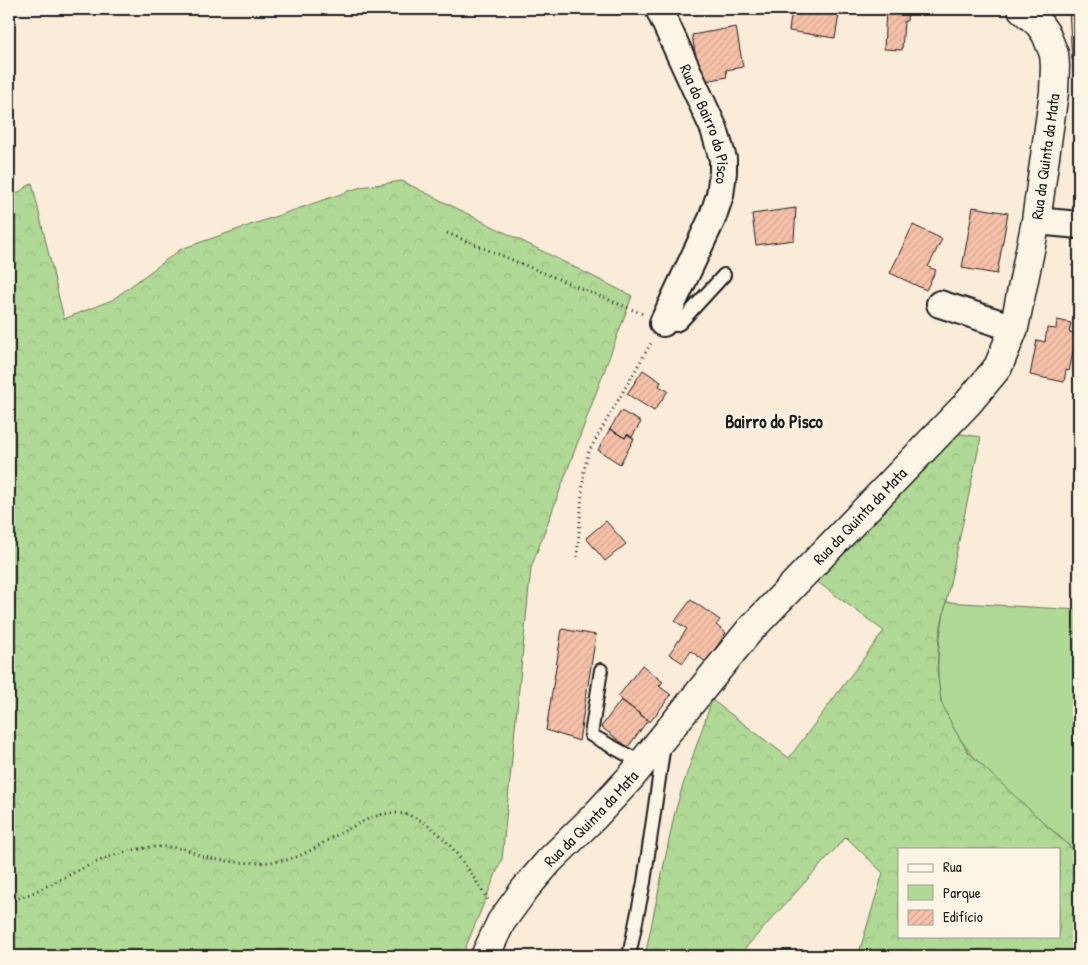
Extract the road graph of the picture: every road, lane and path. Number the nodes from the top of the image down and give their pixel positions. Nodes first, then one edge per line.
1 (658, 9) edge
2 (1022, 9) edge
3 (1036, 222) junction
4 (1079, 225) edge
5 (447, 233) dead end
6 (724, 275) dead end
7 (940, 304) dead end
8 (663, 323) junction
9 (1014, 328) junction
10 (577, 557) dead end
11 (601, 670) dead end
12 (666, 734) junction
13 (642, 763) junction
14 (9, 900) edge
15 (501, 922) junction
16 (485, 956) edge
17 (628, 956) edge

1 - 8 street, Rua do Bairro do Pisco
2 - 3 street, Rua da Quinta da Mata
3 - 4 street
3 - 9 street, Rua da Quinta da Mata
5 - 8 path
6 - 8 lane
7 - 9 street
8 - 10 path
9 - 12 street, Rua da Quinta da Mata
11 - 13 lane
12 - 13 street, Rua da Quinta da Mata
12 - 17 lane
13 - 15 street, Rua da Quinta da Mata
14 - 15 path
15 - 16 street, Rua da Quinta da Mata

